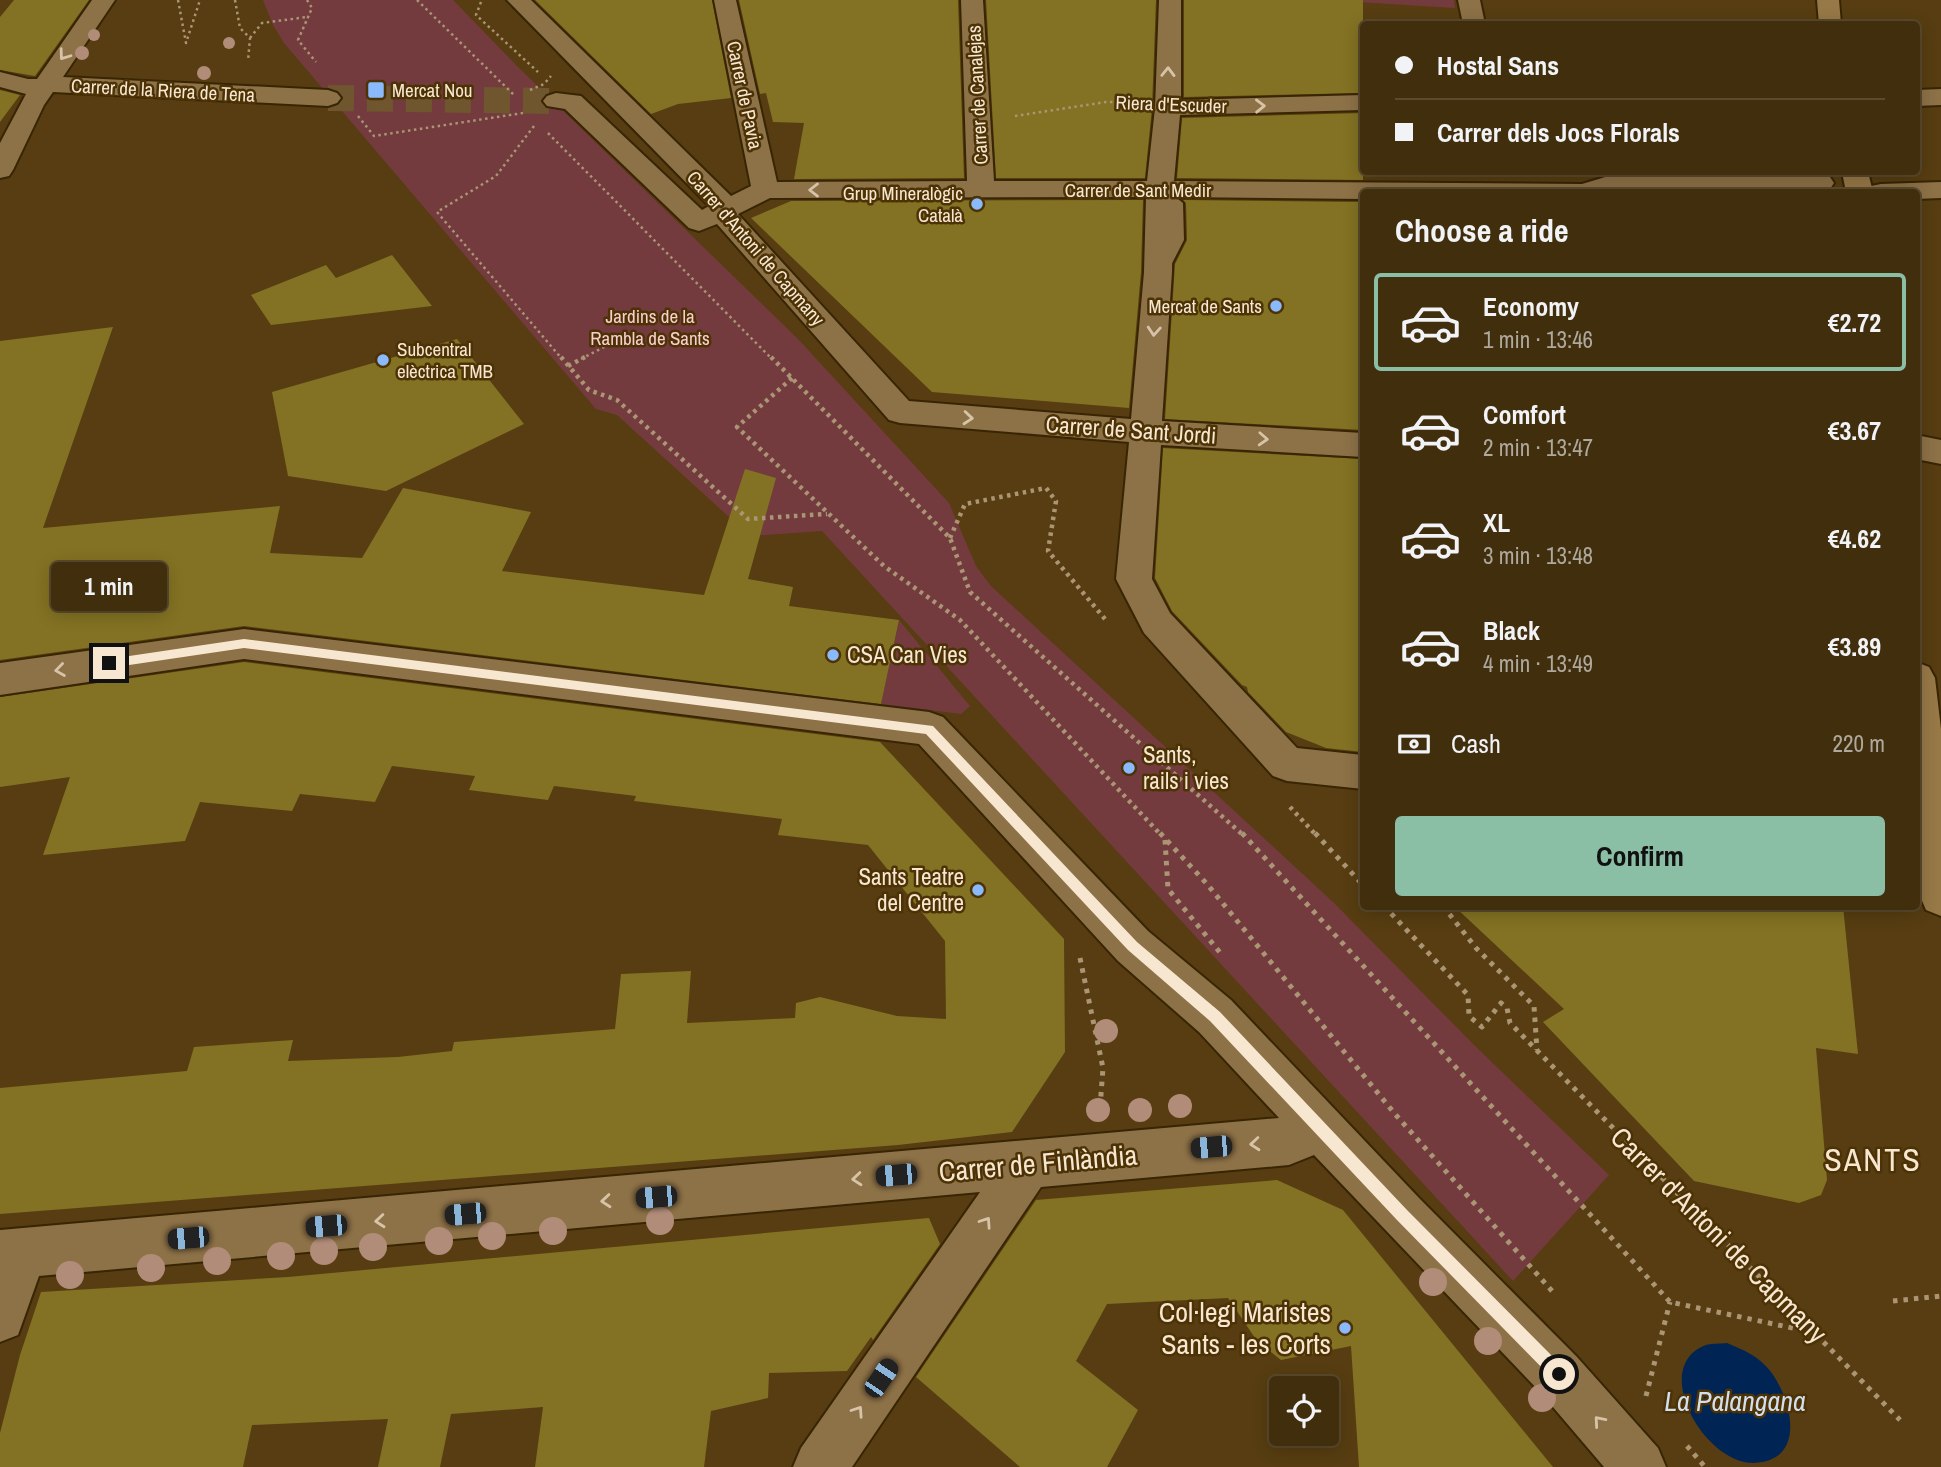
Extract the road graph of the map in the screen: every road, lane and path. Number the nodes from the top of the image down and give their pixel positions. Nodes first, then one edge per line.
1 (104, 0) edge
2 (178, 0) edge
3 (200, 0) edge
4 (234, 0) edge
5 (307, 0) edge
6 (416, 0) edge
7 (518, 0) edge
8 (725, 0) edge
9 (972, 0) edge
10 (1170, 0) edge
11 (1469, 0) edge
12 (1828, 0) edge
13 (308, 17) junction
14 (1473, 21) edge
15 (1830, 21) edge
16 (240, 28) dead end
17 (250, 38) dead end
18 (323, 72) dead end
19 (0, 79) edge
20 (44, 84) junction
21 (553, 88) joint
22 (530, 90) dead end
23 (515, 96) dead end
24 (1941, 97) edge
25 (328, 98) tunnel mouth
26 (1920, 98) edge
27 (1360, 103) edge
28 (1168, 108) junction
29 (528, 113) dead end
30 (357, 115) dead end
31 (979, 120) junction
32 (537, 122) dead end
33 (547, 132) dead end
34 (0, 170) edge
35 (1821, 183) dead end
36 (1594, 189) edge
37 (765, 190) junction
38 (1941, 190) edge
39 (981, 191) junction
40 (1920, 191) edge
41 (1160, 192) junction
42 (1360, 192) edge
43 (711, 218) junction
44 (606, 346) dead end
45 (568, 366) junction
46 (792, 378) junction
47 (900, 412) joint
48 (1146, 432) junction
49 (1360, 444) edge
50 (1920, 448) edge
51 (1941, 452) edge
52 (829, 514) junction
53 (950, 538) junction
54 (1107, 622) dead end
55 (0, 679) edge
56 (1920, 747) edge
57 (1360, 772) edge
58 (1288, 805) dead end
59 (1165, 839) junction
60 (1926, 850) edge
61 (1360, 882) edge
62 (1941, 896) edge
63 (1388, 910) edge
64 (1446, 910) edge
65 (1079, 951) dead end
66 (1228, 962) dead end
67 (1537, 1051) junction
68 (1100, 1118) dead end
69 (1321, 1129) junction
70 (1029, 1163) junction
71 (11, 1254) edge
72 (1556, 1295) dead end
73 (1941, 1296) edge
74 (1893, 1301) dead end
75 (1670, 1302) junction
76 (0, 1317) edge
77 (1816, 1334) junction
78 (1637, 1386) dead end
79 (1646, 1396) junction
80 (1654, 1406) dead end
81 (1900, 1420) dead end
82 (1679, 1437) dead end
83 (820, 1467) edge
84 (1639, 1467) edge
85 (1705, 1467) edge

1 -> 20 street
2 - 3 path
4 - 16 path
5 - 13 path
6 - 23 path
7 - 43 street, Carrer d'Antoni de Capmany
8 - 37 street, Carrer de Pavia
9 - 31 street, Carrer de Canalejas
28 -> 10 street
11 - 14 street
12 - 15 street
13 - 17 path
13 - 18 path
19 - 20 street, Carrer de la Riera de Tena
20 - 25 street, Carrer de la Riera de Tena
20 - 34 street
21 - 22 path, bridge
21 - 43 street
24 - 26 street
28 -> 27 street, Riera d'Escuder
28 - 31 path, Riera d'Escuder
28 - 41 street
29 - 30 path
31 - 39 street, Carrer de Canalejas
32 - 45 path
33 - 46 path
35 - 36 street, Carrer de Sant Medir
39 -> 37 street, Carrer de Sant Medir
37 - 43 street, Carrer de Sant Medir
38 - 40 street
39 - 41 street, Carrer de Sant Medir
41 - 42 street, Carrer de Sant Medir
41 -> 48 street
43 - 47 street, Carrer d'Antoni de Capmany
44 - 45 path
45 - 52 path
46 - 52 path
46 - 53 path
47 -> 48 street, Carrer de Sant Jordi
48 -> 49 street, Carrer de Sant Jordi
48 - 57 street
50 - 51 street
52 - 59 path
53 - 54 path
53 - 75 path
69 -> 55 street
56 - 60 street
58 - 61 path
59 - 66 path
59 - 72 path
60 - 62 street
63 - 67 path, Carrer d'Antoni de Capmany
64 - 67 path
65 - 68 path
67 - 77 path, Carrer d'Antoni de Capmany
69 -> 70 street, Carrer de Finlàndia
84 -> 69 street
70 -> 71 street, Carrer de Finlàndia
83 -> 70 street
71 - 76 street
73 - 74 path
75 - 77 path
75 - 79 path
77 - 81 path, Carrer d'Antoni de Capmany
78 - 79 path
79 - 80 path
82 - 85 path

